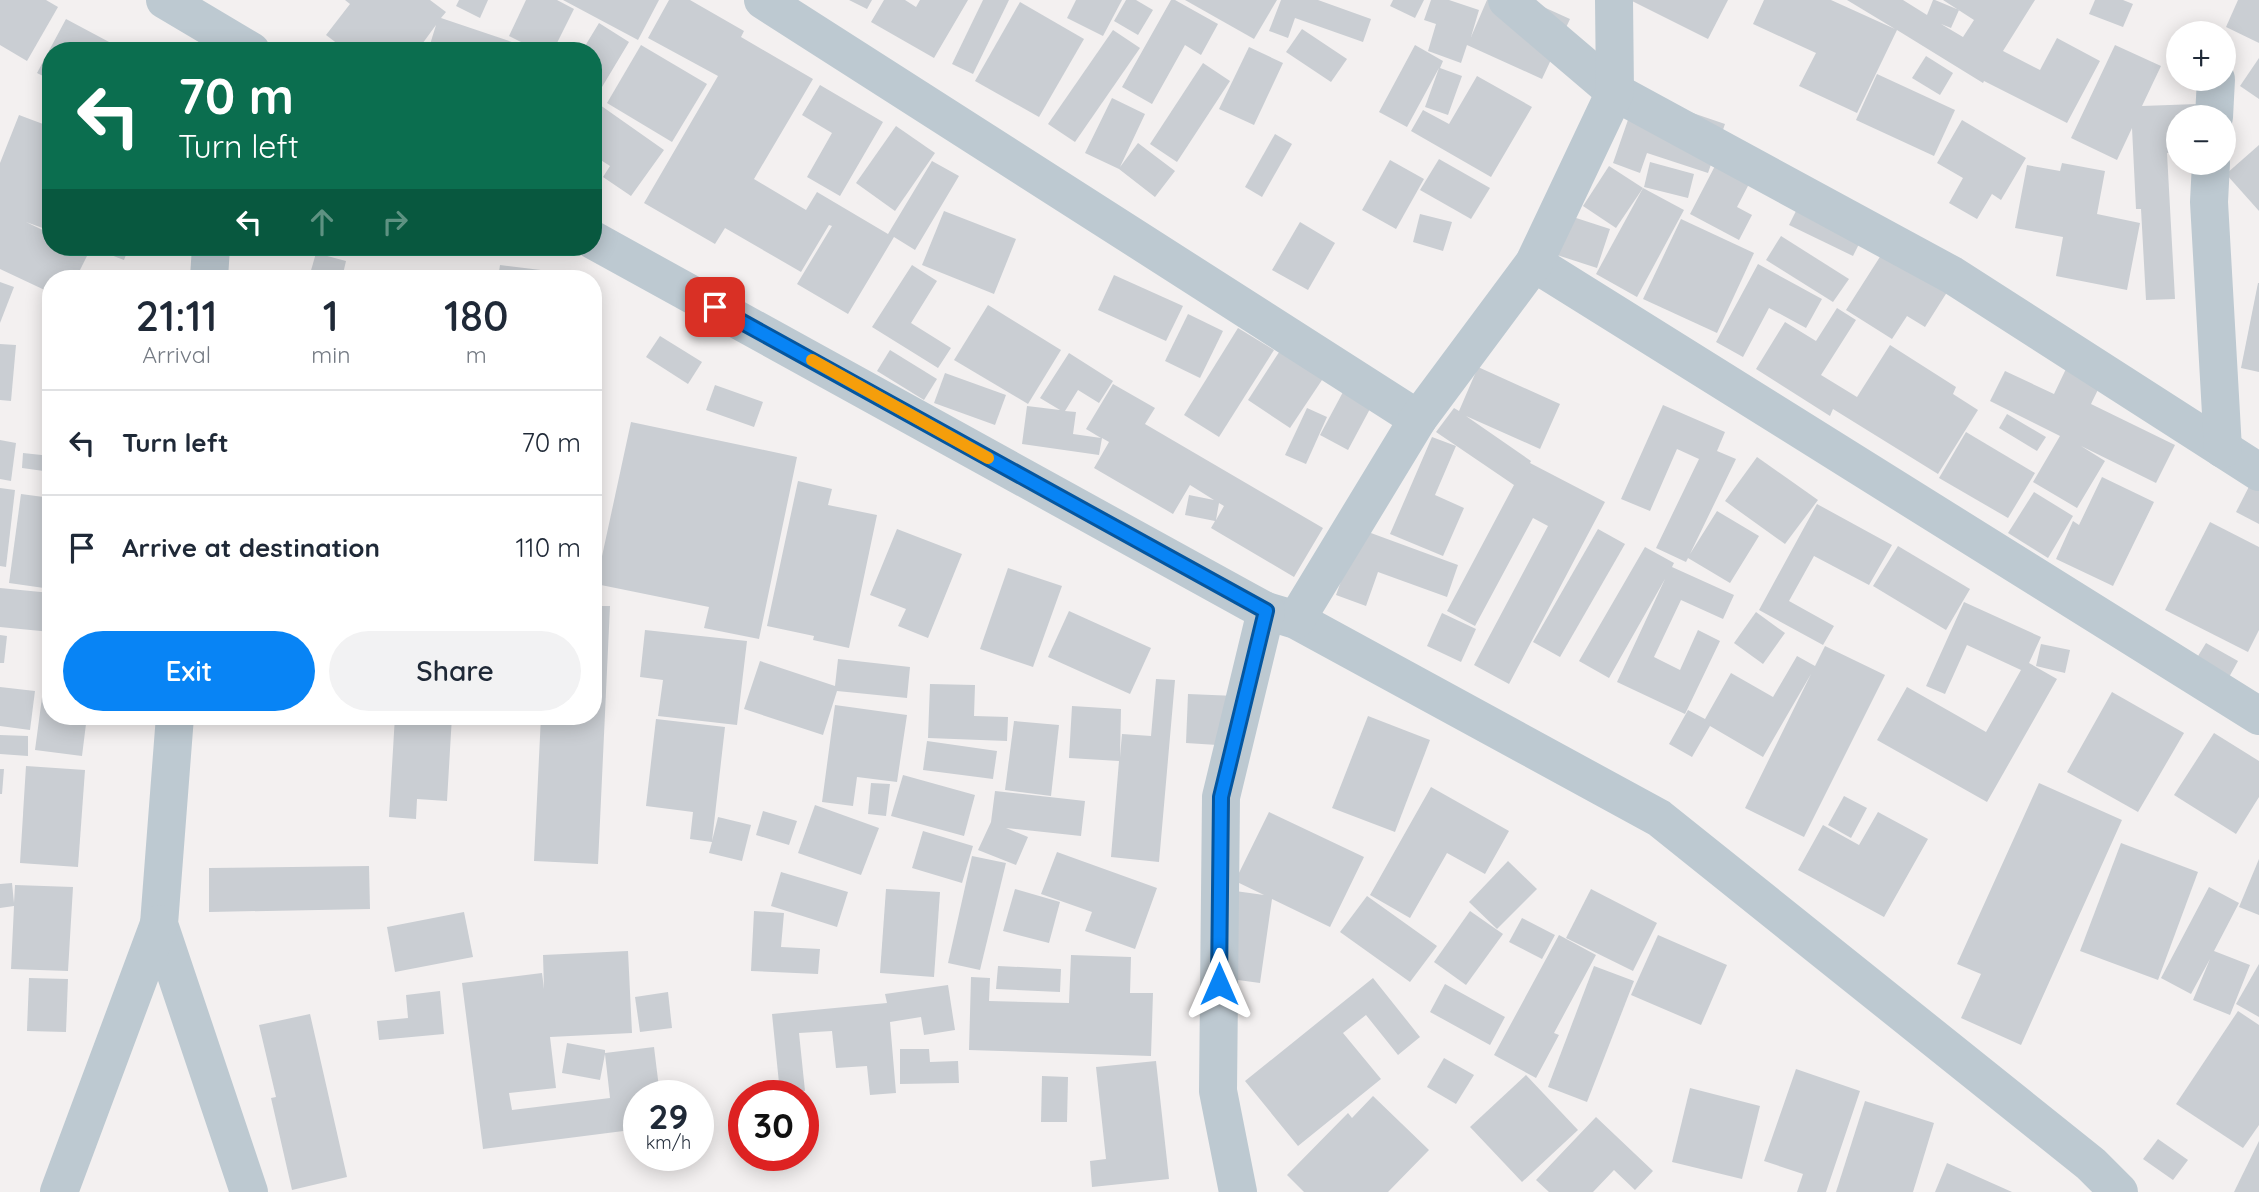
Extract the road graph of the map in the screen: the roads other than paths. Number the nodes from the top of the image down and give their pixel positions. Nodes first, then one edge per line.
1 (764, 0) edge
2 (1507, 0) edge
3 (1614, 0) edge
4 (186, 5) edge
5 (230, 42) edge
6 (1615, 92) junction
7 (2210, 175) edge
8 (602, 245) edge
9 (1534, 263) junction
10 (1418, 419) junction
11 (2223, 449) junction
12 (2259, 472) edge
13 (1281, 615) junction
14 (2259, 716) edge
15 (174, 725) edge
16 (159, 923) junction
17 (59, 1192) edge
18 (249, 1192) edge
19 (1238, 1192) edge
20 (2119, 1192) edge

1 - 10 street
2 - 6 street
3 - 6 street
4 - 5 street
6 - 9 street
6 - 11 street
7 - 11 street
8 - 13 street
9 - 10 street
9 - 14 street
10 - 13 street
11 - 12 street
13 - 19 street
13 - 20 street
15 - 16 street
16 - 17 street
16 - 18 street

